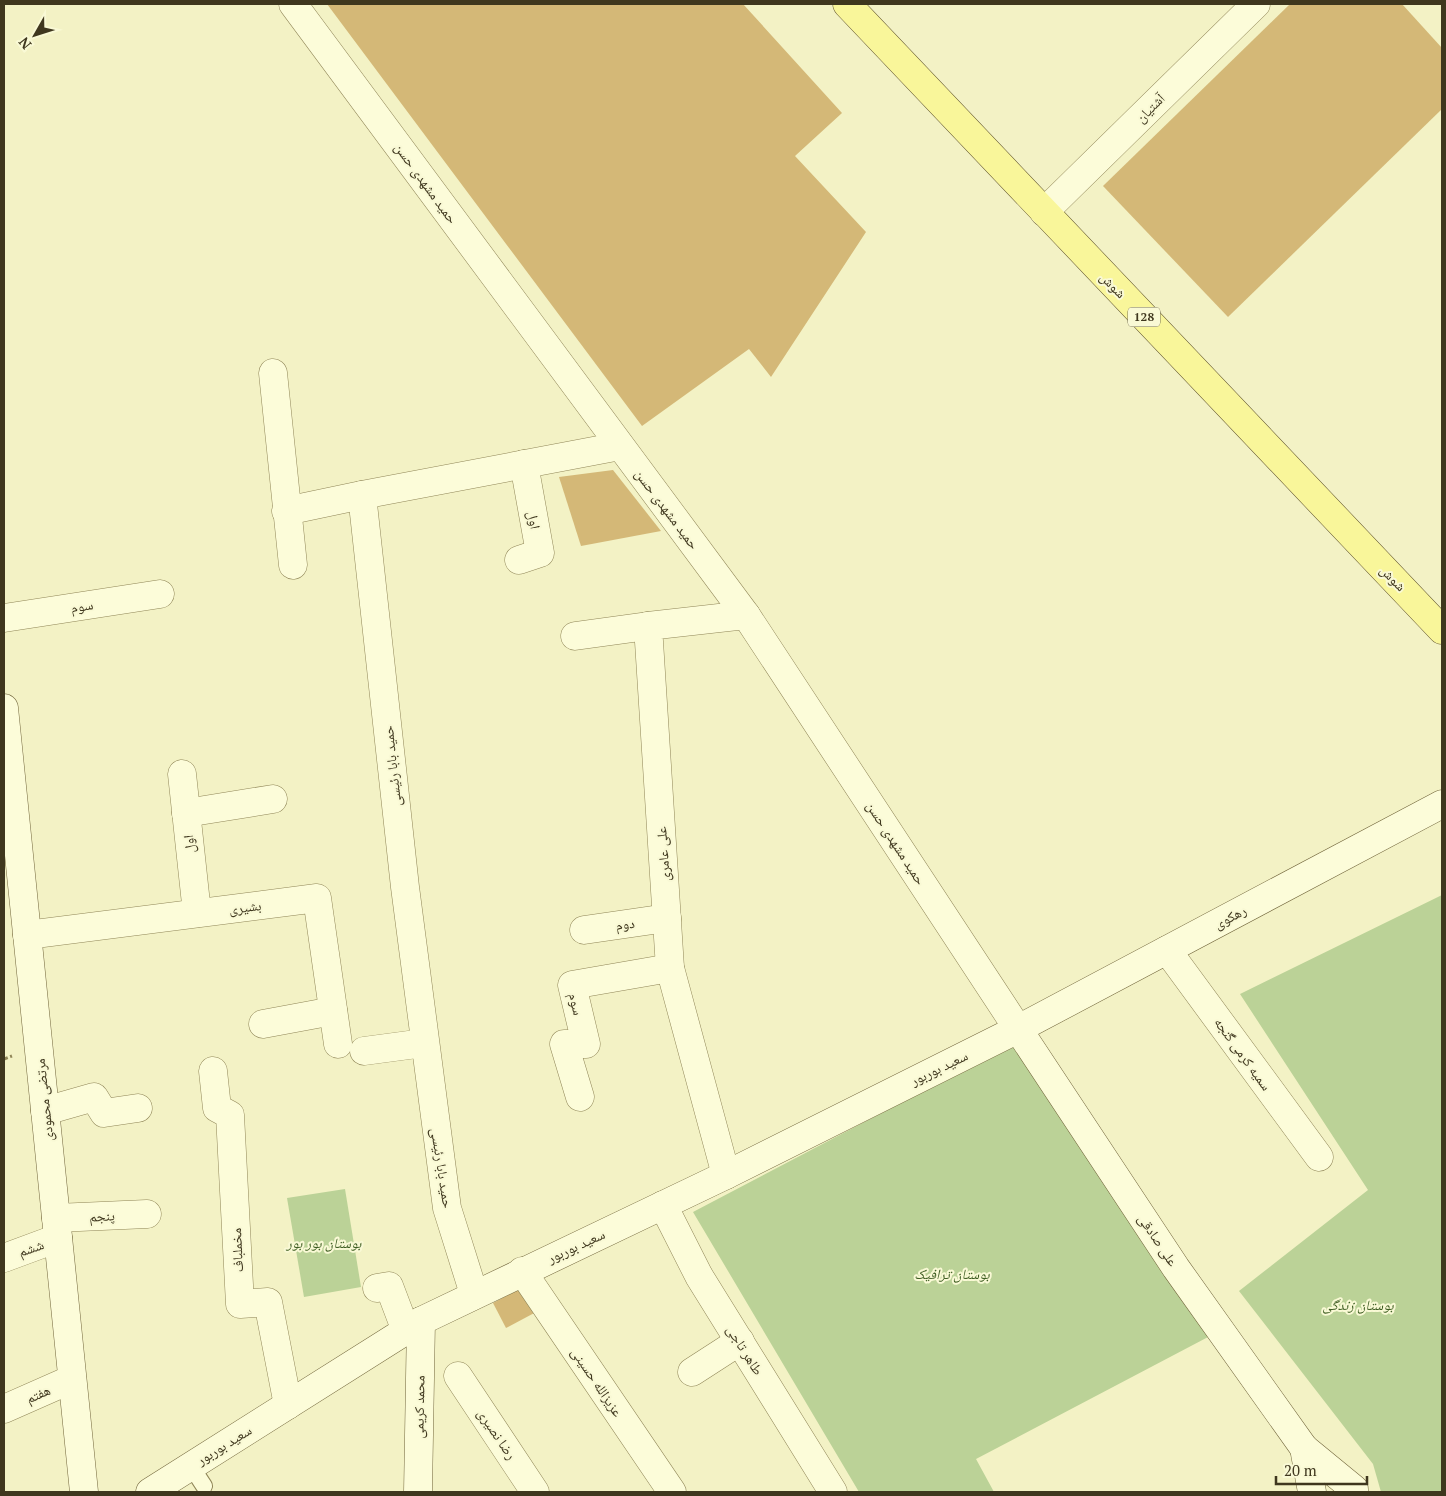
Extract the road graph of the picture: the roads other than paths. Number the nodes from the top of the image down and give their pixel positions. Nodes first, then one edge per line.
1 (293, 4) edge
2 (847, 4) edge
3 (1256, 4) edge
4 (1044, 212) junction
5 (273, 373) dead end
6 (620, 446) junction
7 (524, 464) junction
8 (362, 494) junction
9 (286, 511) junction
10 (519, 560) dead end
11 (293, 565) dead end
12 (160, 594) dead end
13 (746, 615) junction
14 (4, 618) edge
15 (648, 626) junction
16 (1442, 630) edge
17 (575, 636) dead end
18 (4, 708) edge
19 (182, 774) dead end
20 (273, 799) dead end
21 (1442, 804) edge
22 (186, 813) junction
23 (197, 913) junction
24 (667, 918) junction
25 (584, 930) dead end
26 (27, 934) junction
27 (1167, 950) junction
28 (670, 968) junction
29 (333, 1011) junction
30 (263, 1024) dead end
31 (1018, 1029) junction
32 (424, 1043) junction
33 (338, 1044) dead end
34 (364, 1051) dead end
35 (213, 1071) dead end
36 (580, 1097) dead end
37 (138, 1108) dead end
38 (45, 1111) junction
39 (1319, 1157) dead end
40 (726, 1175) junction
41 (663, 1205) junction
42 (148, 1214) dead end
43 (57, 1228) junction
44 (4, 1258) edge
45 (522, 1271) junction
46 (377, 1288) dead end
47 (474, 1294) junction
48 (414, 1326) junction
49 (740, 1341) junction
50 (692, 1372) dead end
51 (458, 1376) dead end
52 (72, 1379) junction
53 (288, 1405) junction
54 (4, 1409) edge
55 (1304, 1448) junction
56 (416, 1491) edge
57 (84, 1492) edge
58 (150, 1492) edge
59 (535, 1492) edge
60 (672, 1492) edge
61 (833, 1492) edge
62 (1312, 1492) edge
63 (1354, 1492) edge

1 - 6 street, حمید مشهدی حسن
2 - 4 main road, شوش / 128
3 - 4 street, آشتیان
4 - 16 main road, شوش / 128
5 - 9 street
6 - 7 street
6 - 13 street, حمید مشهدی حسن
7 - 8 street
7 - 10 street, اول
8 - 9 street
8 - 32 street, حمید بابا رئیسی
9 - 11 street
12 - 14 street, سوم
13 - 15 street
13 - 31 street, حمید مشهدی حسن
15 - 17 street
15 - 24 street, علی عامری
18 - 26 street, مرتضی محمودی
19 - 22 street, اول
20 - 22 street
21 - 27 street, رهکوی
22 - 23 street, اول
23 - 26 street, بشیری
23 - 29 street, بشیری
24 - 25 street, دوم
24 - 28 street, علی عامری
26 - 38 street, مرتضی محمودی
27 - 31 street, رهکوی
27 - 39 street, سمیه کرمی گنجه
28 - 36 street, سوم
28 - 40 street, علی عامری
29 - 30 street
29 - 33 street, بشیری
31 - 40 street, سعید بوربور
31 - 55 street, علی صادقی
32 - 34 street
32 - 47 street, حمید بابا رئیسی
35 - 53 street, مخملباف
37 - 38 street
38 - 43 street, مرتضی محمودی
40 - 41 street, سعید بوربور
41 - 45 street, سعید بوربور
41 - 49 street, طاهر تاجی
42 - 43 street, پنجم
43 - 44 street, ششم
43 - 52 street, مرتضی محمودی
45 - 47 street, سعید بوربور
45 - 60 street, عزیزالله حسینی
46 - 48 street
47 - 48 street, سعید بوربور
48 - 53 street, سعید بوربور
48 - 56 street, محمد کریمی
49 - 50 street
49 - 61 street, طاهر تاجی
51 - 59 street, رضا نصیری
52 - 54 street, هفتم
52 - 57 street, مرتضی محمودی
53 - 58 street, سعید بوربور
55 - 62 street, علی صادقی
55 - 63 street, علی صادقی

